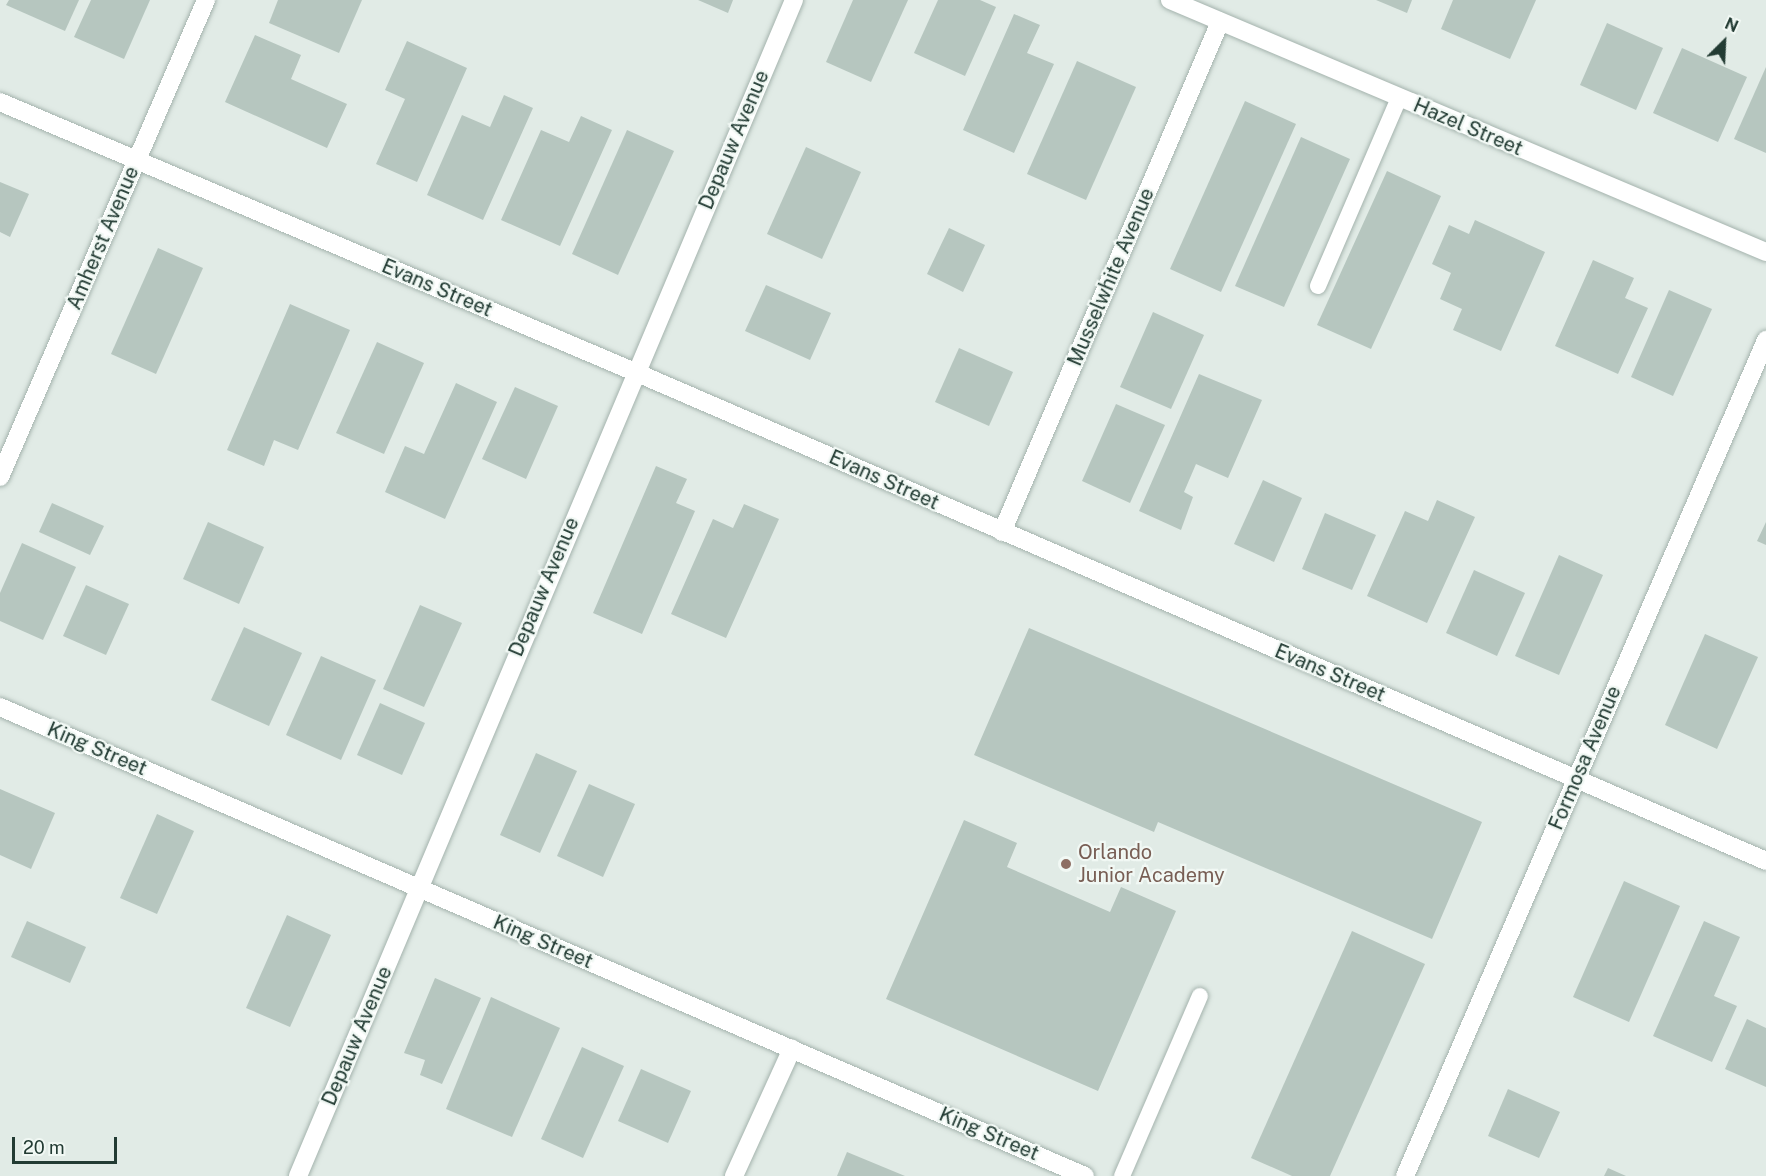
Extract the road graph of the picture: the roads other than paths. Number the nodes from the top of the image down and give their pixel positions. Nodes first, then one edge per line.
1 (206, 0) edge
2 (794, 0) edge
3 (1170, 0) edge
4 (1221, 22) junction
5 (1399, 98) junction
6 (0, 102) edge
7 (137, 160) junction
8 (1766, 252) edge
9 (1318, 286) dead end
10 (1766, 340) edge
11 (635, 372) junction
12 (0, 477) edge
13 (1002, 532) junction
14 (0, 707) edge
15 (1576, 778) junction
16 (1766, 861) edge
17 (419, 888) junction
18 (1200, 996) dead end
19 (792, 1049) junction
20 (298, 1176) edge
21 (734, 1176) edge
22 (1085, 1176) edge
23 (1122, 1176) edge
24 (1405, 1176) edge

1 - 7 street, Amherst Avenue
2 - 11 street, Depauw Avenue
3 - 4 street, Hazel Street
4 - 5 street, Hazel Street
4 - 13 street, Musselwhite Avenue
5 - 8 street, Hazel Street
5 - 9 lane
6 - 7 street, Evans Street
7 - 11 street, Evans Street
7 - 12 street, Amherst Avenue
10 - 15 street, Formosa Avenue
11 - 13 street, Evans Street
11 - 17 street, Depauw Avenue
13 - 15 street, Evans Street
14 - 17 street, King Street
15 - 16 street, Evans Street
15 - 24 street, Formosa Avenue
17 - 19 street, King Street
17 - 20 street, Depauw Avenue
18 - 23 lane
19 - 21 street
19 - 22 street, King Street

